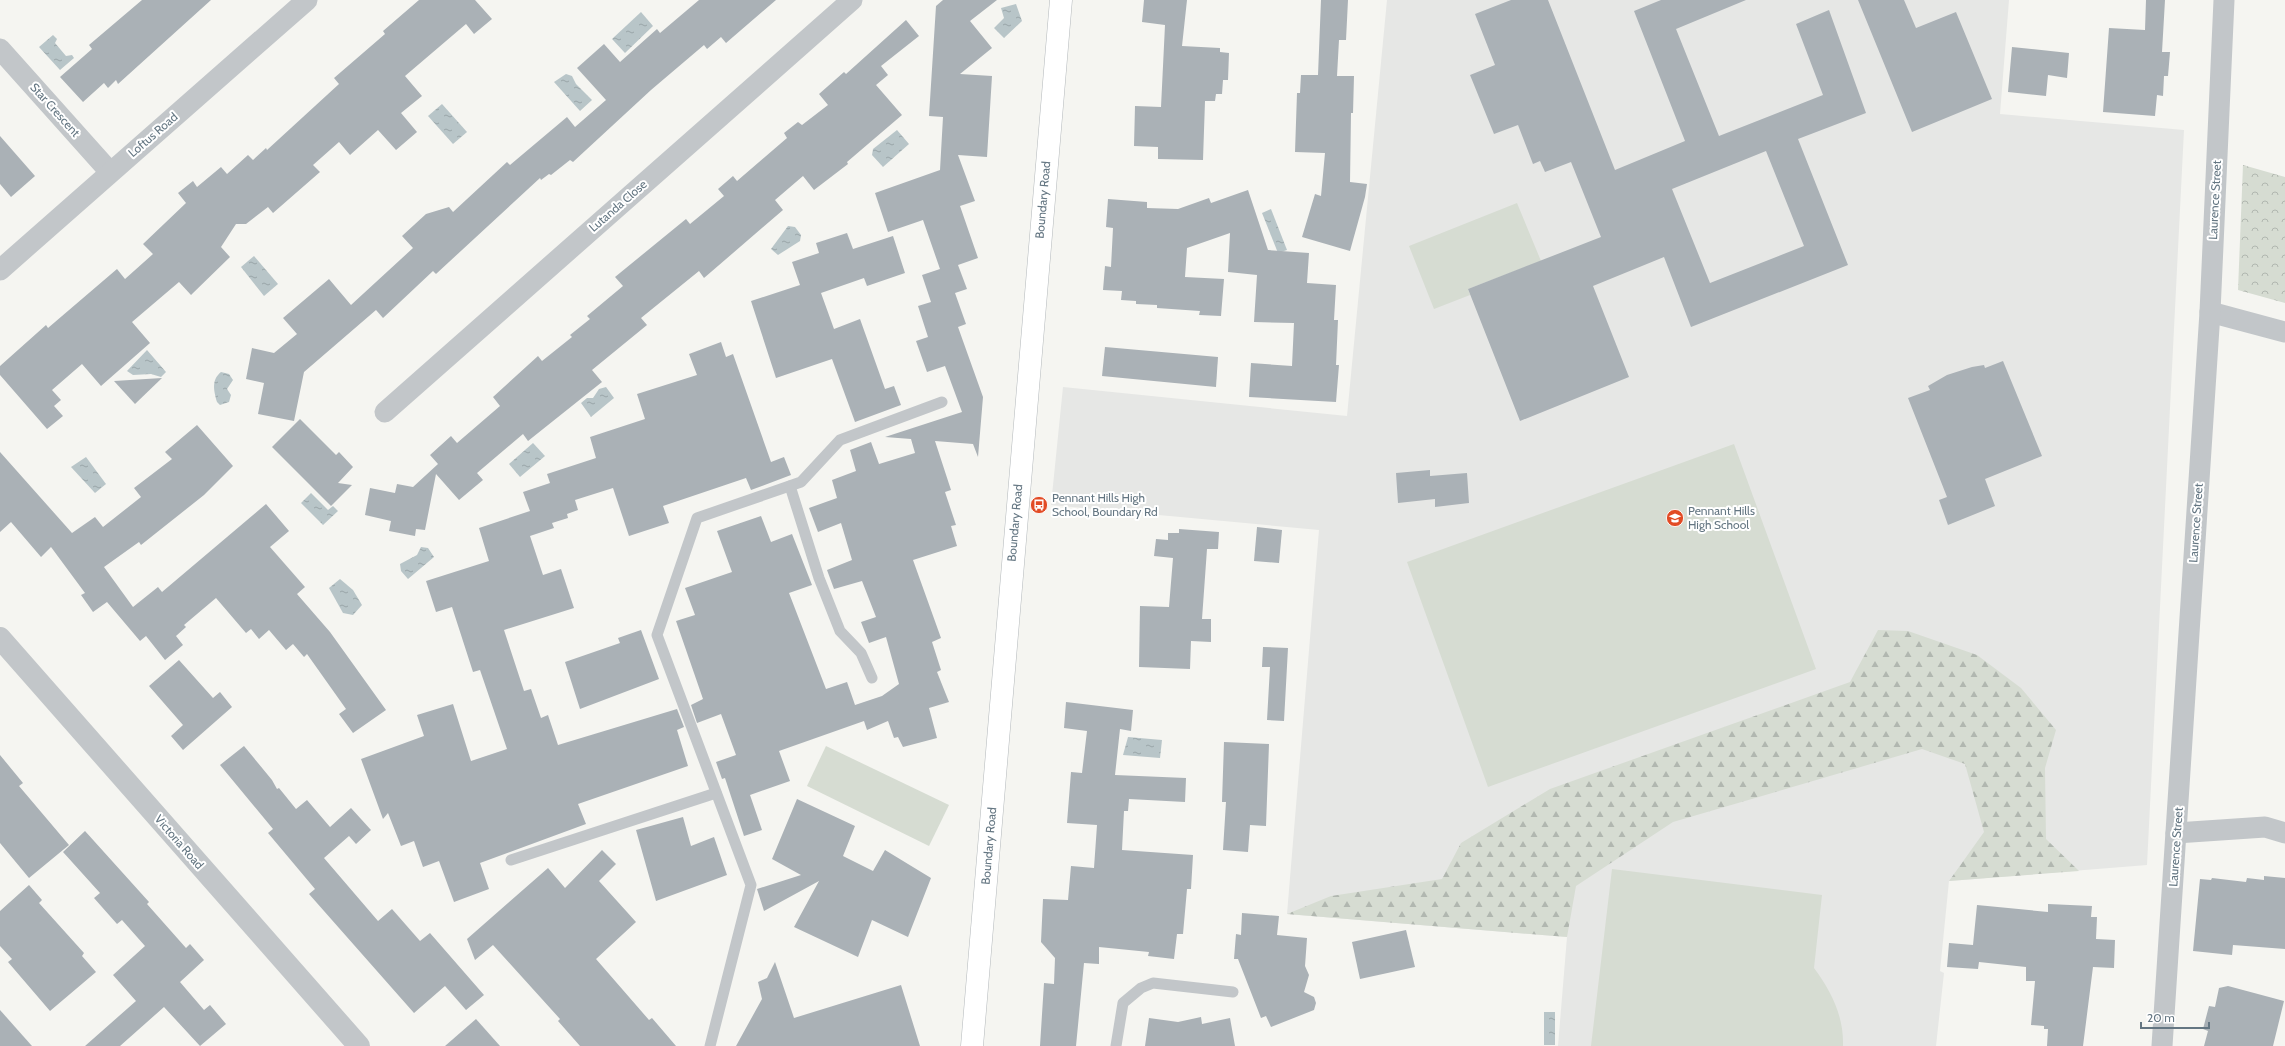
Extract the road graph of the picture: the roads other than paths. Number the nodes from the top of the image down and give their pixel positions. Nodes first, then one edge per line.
1 (307, 0) edge
2 (852, 0) edge
3 (1061, 0) edge
4 (2224, 0) edge
5 (0, 49) edge
6 (110, 172) junction
7 (0, 270) edge
8 (2210, 312) junction
9 (2285, 332) edge
10 (942, 402) dead end
11 (385, 412) dead end
12 (790, 486) junction
13 (0, 638) edge
14 (872, 678) dead end
15 (716, 793) junction
16 (2176, 833) junction
17 (2285, 833) edge
18 (510, 860) dead end
19 (1233, 992) dead end
20 (359, 1046) edge
21 (710, 1046) edge
22 (972, 1046) edge
23 (1116, 1046) edge
24 (2162, 1046) edge

1 - 6 street, Loftus Road
2 - 11 street, Lutanda Close
3 - 22 main road, Boundary Road
4 - 8 street, Laurence Street
5 - 6 street, Star Crescent
6 - 7 street, Loftus Road
8 - 9 street
8 - 16 street, Laurence Street
10 - 12 lane
12 - 14 lane
12 - 15 lane
13 - 20 street, Victoria Road
15 - 18 lane
15 - 21 lane
16 - 17 street
16 - 24 street, Laurence Street
19 - 23 lane

